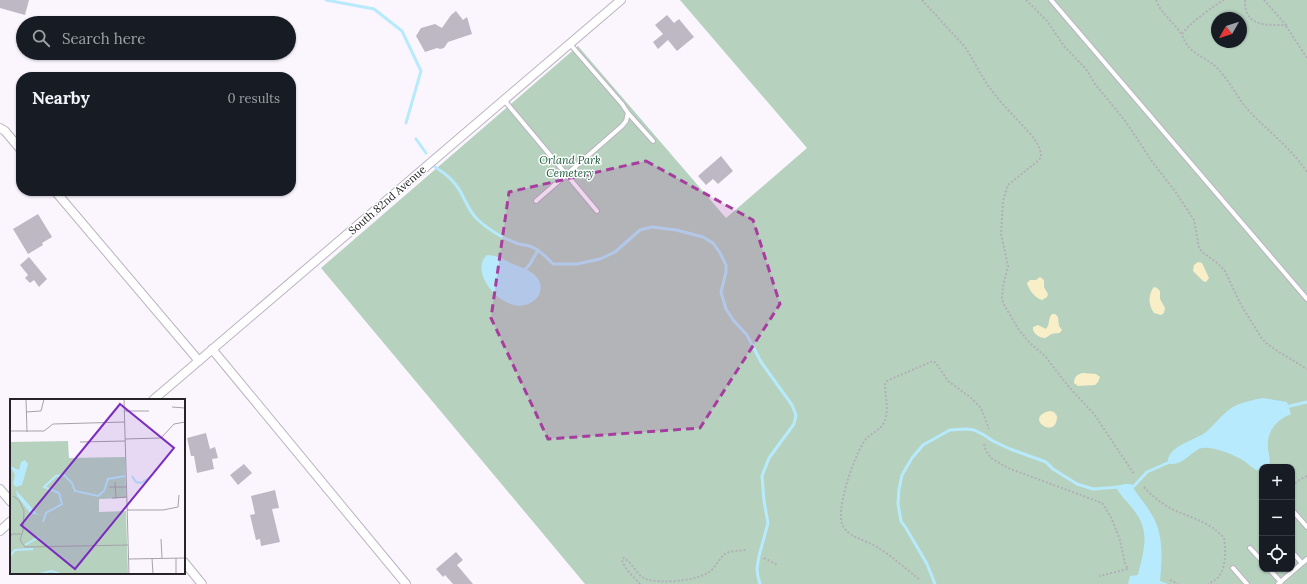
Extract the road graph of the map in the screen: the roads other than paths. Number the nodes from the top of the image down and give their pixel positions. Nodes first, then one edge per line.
1 (620, 0) edge
2 (1051, 0) edge
3 (570, 43) junction
4 (504, 100) junction
5 (628, 113) junction
6 (0, 128) edge
7 (652, 141) dead end
8 (16, 144) edge
9 (567, 174) junction
10 (59, 196) edge
11 (536, 201) dead end
12 (598, 211) dead end
13 (1307, 299) edge
14 (212, 349) junction
15 (199, 360) junction
16 (154, 399) edge
17 (0, 490) edge
18 (10, 501) edge
19 (1295, 513) edge
20 (10, 522) edge
21 (1307, 527) edge
22 (0, 531) edge
23 (1250, 548) dead end
24 (1295, 555) edge
25 (1259, 558) edge
26 (1307, 559) edge
27 (185, 563) edge
28 (1302, 563) junction
29 (1233, 568) dead end
30 (1271, 572) edge
31 (1280, 583) edge
32 (202, 584) edge
33 (406, 584) edge
34 (1247, 584) edge

1 - 3 street, South 82nd Avenue
2 - 13 lane
3 - 4 street, South 82nd Avenue
3 - 5 lane
4 - 9 lane
4 - 14 street, South 82nd Avenue
5 - 7 lane
5 - 9 lane
6 - 8 street
9 - 11 lane
9 - 12 lane
10 - 15 street
14 - 15 street, South 82nd Avenue
14 - 33 street
15 - 16 street, South 82nd Avenue
17 - 18 street
19 - 21 lane
20 - 22 street
23 - 25 lane
24 - 28 lane
26 - 28 lane
27 - 32 street
28 - 31 lane
29 - 34 lane
30 - 31 lane

